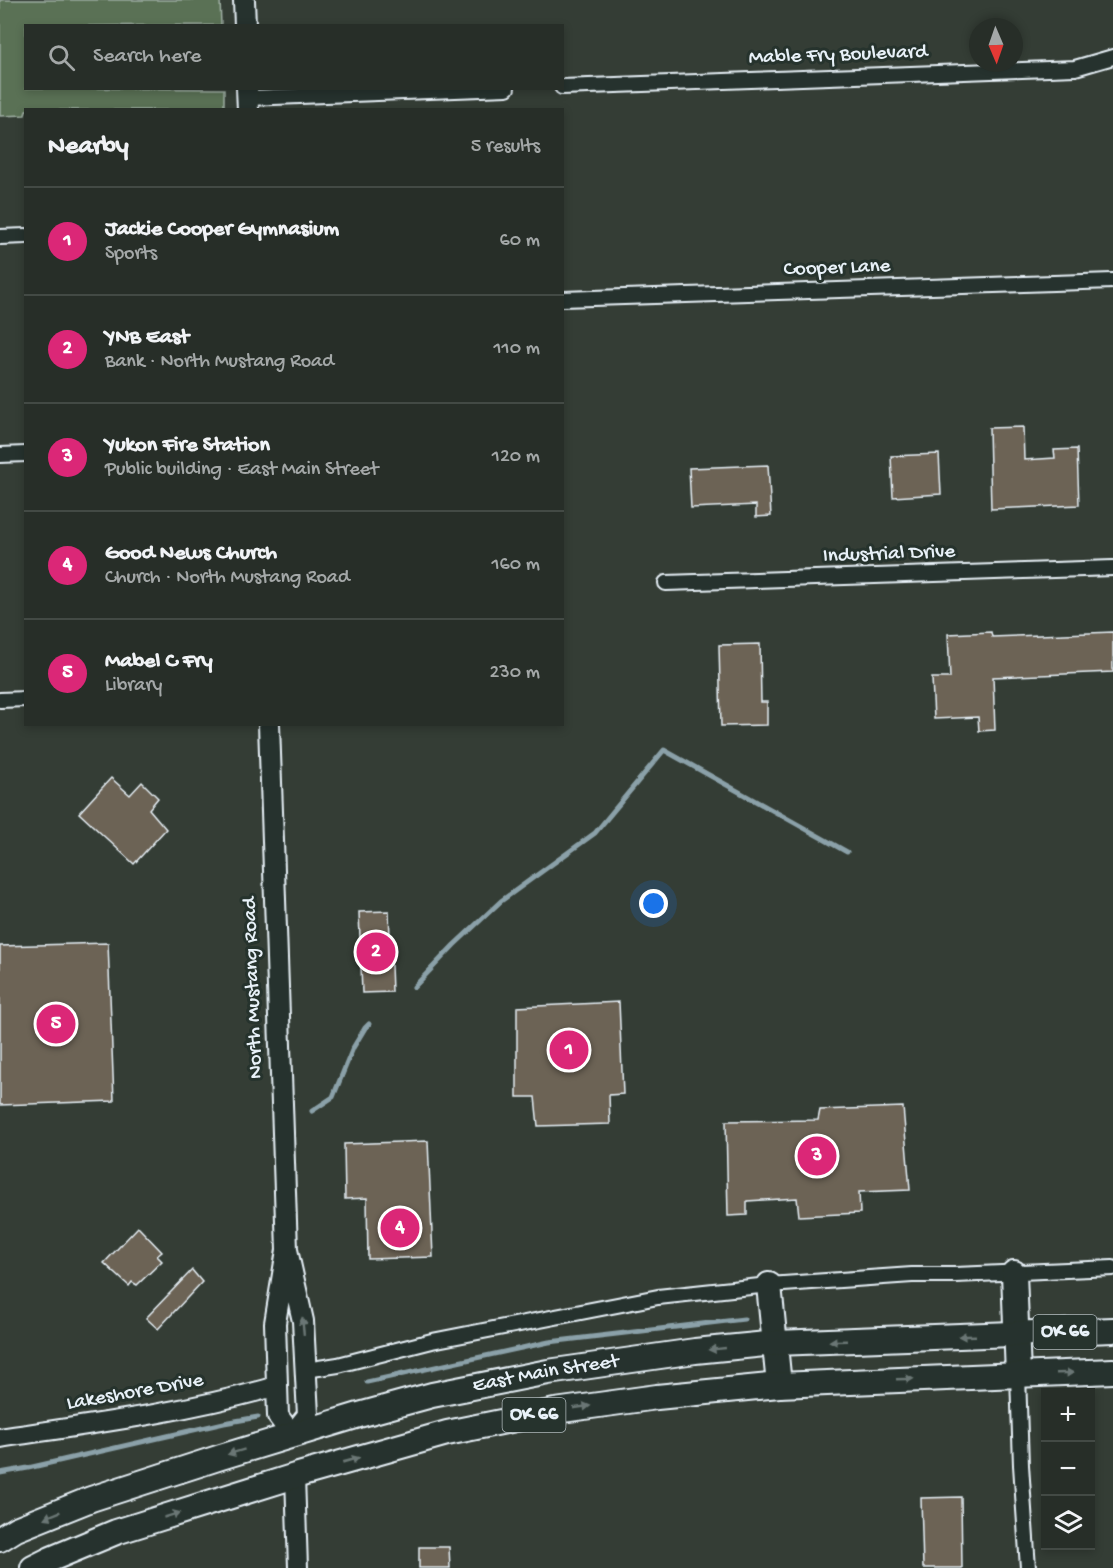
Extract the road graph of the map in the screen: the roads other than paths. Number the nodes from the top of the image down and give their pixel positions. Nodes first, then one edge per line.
1 (244, 0) edge
2 (245, 24) edge
3 (1113, 57) edge
4 (564, 87) edge
5 (460, 90) edge
6 (248, 99) edge
7 (24, 236) edge
8 (0, 237) edge
9 (1113, 281) edge
10 (564, 299) edge
11 (24, 454) edge
12 (0, 455) edge
13 (1113, 568) edge
14 (666, 583) dead end
15 (24, 699) edge
16 (0, 700) edge
17 (269, 726) edge
18 (287, 1250) junction
19 (1113, 1268) edge
20 (1014, 1273) junction
21 (769, 1285) junction
22 (1113, 1330) edge
23 (1016, 1335) junction
24 (776, 1343) junction
25 (306, 1370) junction
26 (1113, 1371) edge
27 (1018, 1374) junction
28 (779, 1385) junction
29 (277, 1386) junction
30 (292, 1435) junction
31 (0, 1438) edge
32 (295, 1476) junction
33 (0, 1539) edge
34 (33, 1568) edge
35 (298, 1568) edge
36 (1028, 1568) edge

1 - 2 main road
3 - 4 street, Mable Fry Boulevard
5 - 6 street
7 - 8 street
9 - 10 street, Cooper Lane
11 - 12 street
13 - 14 street, Industrial Drive
15 - 16 street
17 - 18 main road, North Mustang Road
25 -> 18 main road, North Mustang Road
18 - 29 main road, North Mustang Road
19 - 20 street
20 - 21 street
20 - 23 highway
21 - 24 highway
21 - 25 street
22 - 23 highway, East Main Street / OK 66
23 -> 24 highway, East Main Street / OK 66
23 - 27 highway
24 - 28 highway
24 -> 30 highway, East Main Street / OK 66
25 - 30 main road, North Mustang Road
27 -> 26 highway, East Main Street / OK 66
28 -> 27 highway, East Main Street / OK 66
27 - 36 street
32 -> 28 highway, East Main Street / OK 66
29 - 30 main road, North Mustang Road
29 - 31 street, Lakeshore Drive
30 - 32 highway
30 -> 33 highway, East Main Street / OK 66
34 -> 32 highway, East Main Street / OK 66
32 - 35 street

